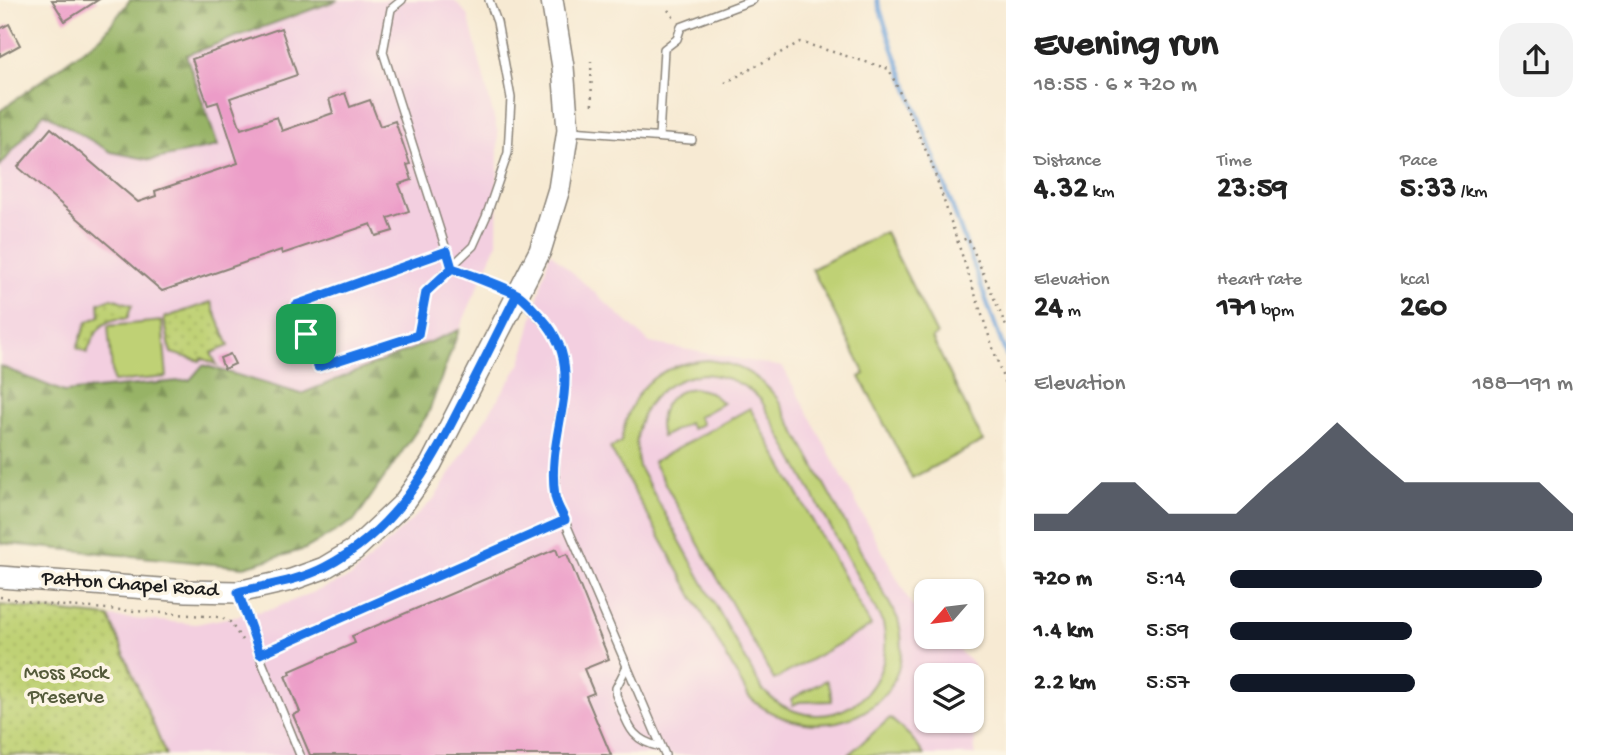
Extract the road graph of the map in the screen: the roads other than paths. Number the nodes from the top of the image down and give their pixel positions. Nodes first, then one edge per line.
1 (402, 0) edge
2 (489, 0) edge
3 (552, 0) edge
4 (753, 0) edge
5 (568, 130) junction
6 (659, 137) junction
7 (692, 140) dead end
8 (447, 251) junction
9 (452, 268) junction
10 (517, 294) junction
11 (565, 520) junction
12 (0, 578) edge
13 (238, 592) junction
14 (260, 654) junction
15 (627, 666) junction
16 (661, 747) junction
17 (300, 755) edge
18 (665, 755) edge

1 - 8 lane
2 - 9 lane
3 - 5 street, Patton Chapel Road
4 - 6 lane
5 - 6 lane
5 - 10 street, Patton Chapel Road
6 - 7 lane
8 - 9 lane
8 - 9 lane
9 - 10 lane
10 - 11 lane
10 - 13 street, Patton Chapel Road
11 - 14 lane
11 - 15 lane
12 - 13 street, Patton Chapel Road
13 - 14 lane
14 - 17 lane
15 - 16 lane
15 - 16 lane
16 - 18 lane

